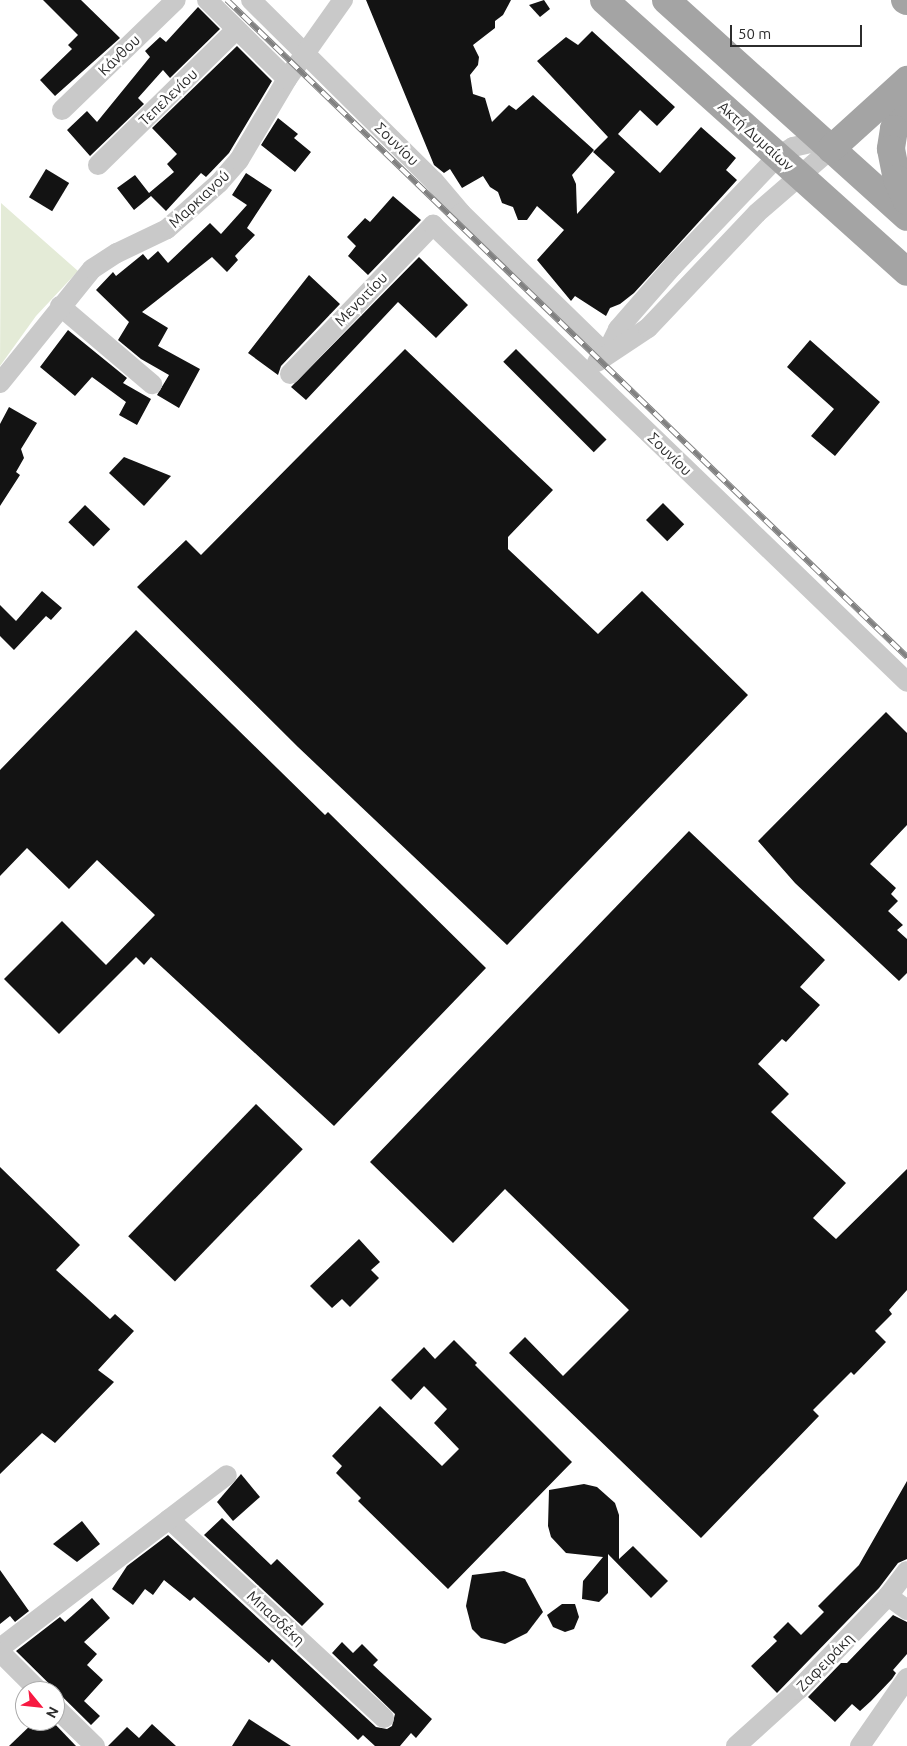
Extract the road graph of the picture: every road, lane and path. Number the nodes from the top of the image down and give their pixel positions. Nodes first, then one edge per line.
1 (176, 0) edge
2 (207, 0) edge
3 (251, 0) edge
4 (343, 0) edge
5 (604, 0) edge
6 (666, 0) edge
7 (237, 29) junction
8 (305, 56) junction
9 (287, 79) junction
10 (907, 80) edge
11 (907, 93) edge
12 (62, 110) dead end
13 (831, 149) junction
14 (778, 156) junction
15 (98, 165) dead end
16 (801, 176) junction
17 (907, 201) edge
18 (907, 218) edge
19 (433, 225) joint
20 (673, 266) junction
21 (907, 272) edge
22 (690, 282) junction
23 (60, 306) junction
24 (606, 354) junction
25 (586, 372) junction
26 (290, 374) dead end
27 (0, 384) edge
28 (152, 384) dead end
29 (907, 682) edge
30 (227, 1475) dead end
31 (169, 1519) junction
32 (907, 1571) edge
33 (888, 1596) junction
34 (907, 1610) edge
35 (0, 1648) edge
36 (0, 1652) edge
37 (907, 1678) edge
38 (29, 1681) edge
39 (65, 1717) edge
40 (384, 1718) dead end
41 (95, 1746) edge
42 (736, 1746) edge
43 (860, 1746) edge

1 - 12 street, Κάνθου
2 - 7 street
3 - 8 street, Σουνίου
4 - 8 street, Μαρκιανού
5 - 14 main road, Ακτή Δυμαίων
6 - 13 main road
7 - 9 street
7 - 15 street, Τεπελενίου
8 - 9 street, Μαρκιανού
8 - 24 street, Σουνίου
9 - 23 street, Μαρκιανού
10 - 13 main road
11 - 17 main road
13 - 14 street
13 - 16 street
13 - 18 main road
14 - 16 main road, Ακτή Δυμαίων
14 - 20 street
16 - 21 main road, Ακτή Δυμαίων
16 - 22 street
19 - 25 street, Σουνίου
19 - 26 street, Μενοιτίου
20 - 22 street
20 - 24 street
22 - 24 street
23 - 27 street, Μαρκιανού
23 - 28 street
24 - 25 street
25 - 29 street, Σουνίου
30 - 31 street
31 - 35 street
31 - 40 street, Μπασδέκη
32 - 33 street, Ζαφειράκη
33 - 34 street
33 - 42 street, Ζαφειράκη
36 - 38 street
37 - 43 street
39 - 41 street

